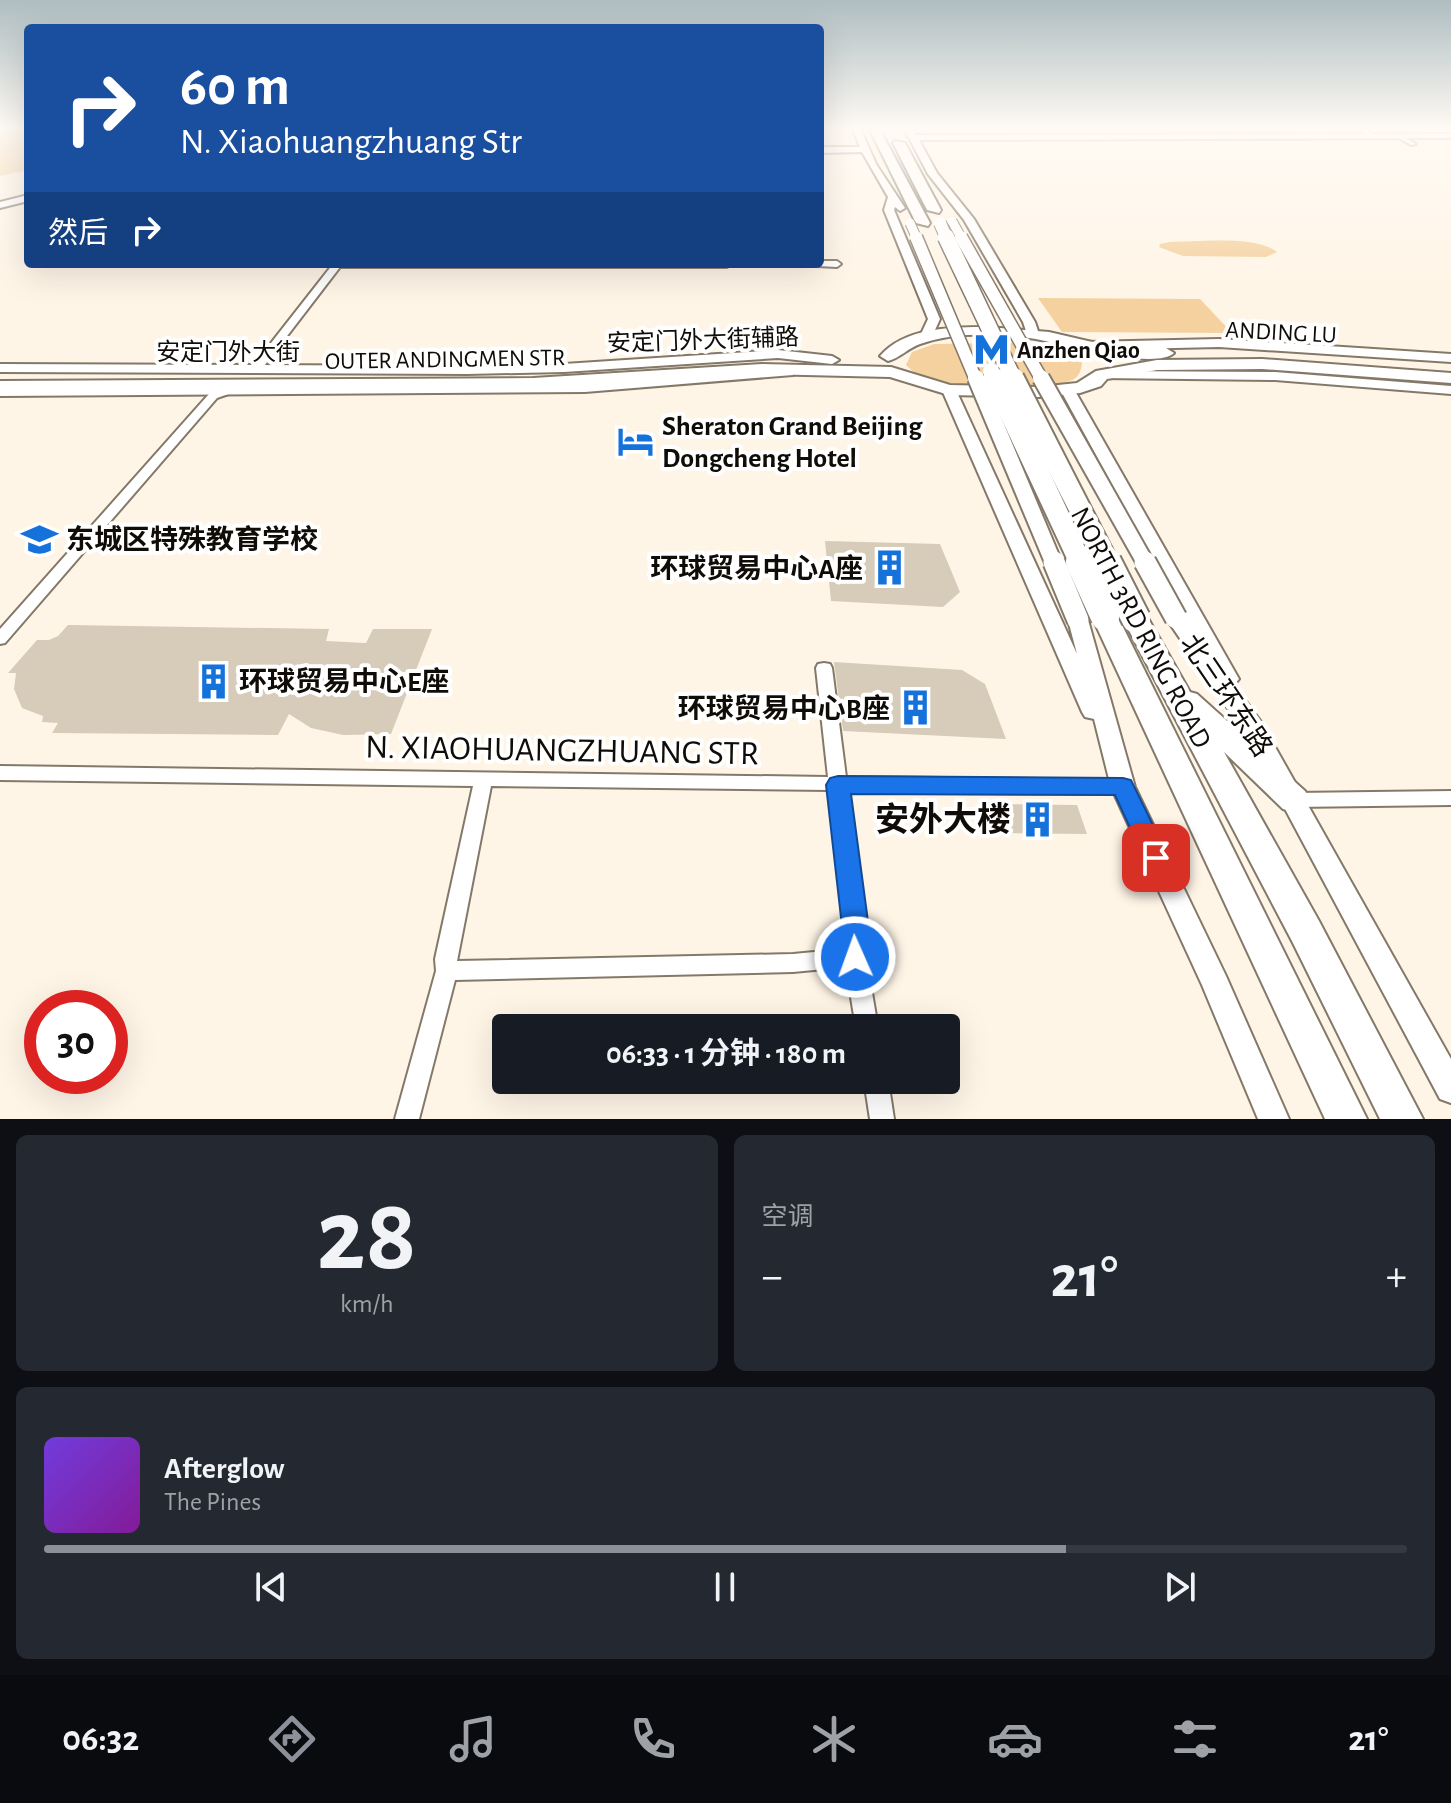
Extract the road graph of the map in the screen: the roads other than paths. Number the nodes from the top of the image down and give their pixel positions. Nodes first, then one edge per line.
1 (884, 182) edge
2 (899, 182) edge
3 (920, 182) edge
4 (932, 182) edge
5 (941, 182) edge
6 (902, 184) joint
7 (945, 187) junction
8 (927, 195) junction
9 (893, 197) junction
10 (24, 199) edge
11 (0, 205) edge
12 (931, 223) junction
13 (824, 264) edge
14 (837, 264) dead end
15 (335, 268) edge
16 (1033, 334) junction
17 (926, 336) junction
18 (1084, 346) junction
19 (1451, 358) edge
20 (889, 364) junction
21 (1451, 367) edge
22 (0, 368) edge
23 (0, 375) edge
24 (1102, 375) junction
25 (1451, 378) edge
26 (246, 380) junction
27 (0, 386) edge
28 (949, 390) junction
29 (1451, 390) edge
30 (1068, 391) junction
31 (0, 392) edge
32 (1107, 619) junction
33 (0, 639) edge
34 (824, 668) dead end
35 (1170, 685) junction
36 (1253, 728) junction
37 (1114, 758) junction
38 (0, 773) edge
39 (483, 780) junction
40 (838, 785) junction
41 (1123, 787) junction
42 (1451, 798) edge
43 (1294, 800) junction
44 (855, 957) junction
45 (447, 971) junction
46 (865, 1014) edge
47 (1451, 1088) edge
48 (878, 1094) edge
49 (407, 1119) edge
50 (882, 1119) edge
51 (1274, 1119) edge
52 (1346, 1119) edge
53 (1402, 1119) edge

1 - 9 street
2 - 6 highway
3 - 8 highway, NORTH 3RD RING ROAD
4 - 8 highway
5 - 7 street
6 - 12 highway, NORTH 3RD RING ROAD
7 - 12 street
7 - 16 street
8 - 12 highway, NORTH 3RD RING ROAD
9 - 12 street
9 - 17 street
10 - 11 street
12 - 32 highway, NORTH 3RD RING ROAD, bridge
12 - 32 highway, NORTH 3RD RING ROAD, bridge
12 - 36 street, 北三环东路, bridge
13 - 14 street
15 - 26 street
16 - 17 main road, ANDING LU
16 - 18 main road, ANDING LU
17 - 20 main road
18 - 19 street
18 - 21 main road, ANDING LU
20 - 26 main road, 安定门外大街
20 - 26 main road, OUTER ANDINGMEN STR
20 - 28 main road
22 - 26 street
23 - 26 main road, 安定门外大街
24 - 25 main road
24 - 29 street
24 - 30 main road
26 - 27 main road, OUTER ANDINGMEN STR
26 - 31 street
26 - 33 street
28 - 30 main road
28 - 37 street
30 - 36 street
32 - 35 highway, NORTH 3RD RING ROAD
32 - 37 street
32 - 52 highway, NORTH 3RD RING ROAD
34 - 40 street
35 - 43 highway
35 - 53 highway, NORTH 3RD RING ROAD
36 - 43 street, 北三环东路
37 - 41 street
38 - 39 street, N. XIAOHUANGZHUANG STR
39 - 40 street, N. XIAOHUANGZHUANG STR
39 - 45 street
40 - 41 street, N. XIAOHUANGZHUANG STR
40 - 44 street
41 - 51 street
42 - 43 street
43 - 47 street, 北三环东路
44 - 45 street
44 - 46 street
45 - 49 street
48 - 50 street

